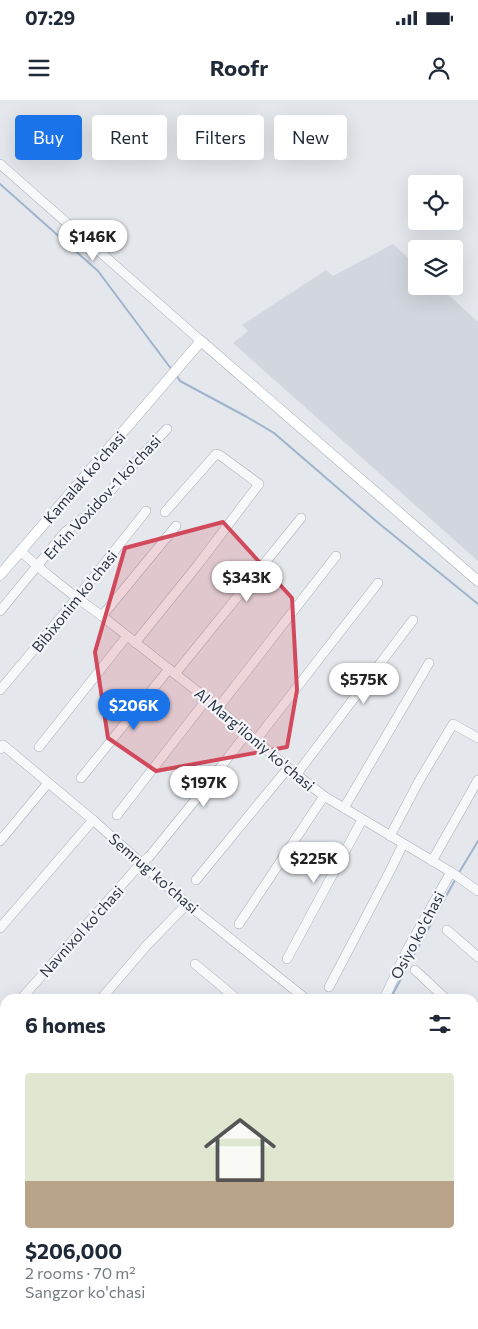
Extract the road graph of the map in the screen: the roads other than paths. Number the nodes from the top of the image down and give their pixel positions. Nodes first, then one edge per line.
1 (0, 164) edge
2 (201, 341) junction
3 (166, 429) dead end
4 (146, 511) dead end
5 (165, 512) dead end
6 (300, 518) dead end
7 (176, 526) dead end
8 (20, 551) junction
9 (336, 556) dead end
10 (37, 566) junction
11 (0, 575) edge
12 (478, 581) edge
13 (378, 583) dead end
14 (77, 598) junction
15 (0, 611) edge
16 (102, 616) junction
17 (413, 620) dead end
18 (127, 636) junction
19 (135, 643) junction
20 (429, 663) dead end
21 (172, 672) junction
22 (0, 690) edge
23 (207, 700) junction
24 (218, 708) junction
25 (247, 733) junction
26 (478, 738) edge
27 (256, 740) junction
28 (2, 747) edge
29 (39, 747) dead end
30 (288, 768) junction
31 (296, 775) junction
32 (81, 778) dead end
33 (478, 780) edge
34 (48, 783) junction
35 (324, 796) junction
36 (344, 808) junction
37 (117, 815) dead end
38 (93, 820) junction
39 (362, 820) junction
40 (390, 836) junction
41 (0, 841) edge
42 (403, 844) junction
43 (432, 861) junction
44 (142, 862) junction
45 (451, 872) junction
46 (196, 880) dead end
47 (478, 891) edge
48 (187, 904) junction
49 (239, 924) dead end
50 (0, 928) edge
51 (447, 930) dead end
52 (478, 957) edge
53 (286, 959) dead end
54 (195, 964) dead end
55 (415, 970) dead end
56 (329, 987) dead end
57 (25, 994) edge
58 (105, 994) edge
59 (225, 994) edge
60 (300, 994) edge
61 (386, 994) edge
62 (441, 994) edge

1 - 2 street
2 - 8 main road, Kamalak ko'chasi
2 - 12 main road
3 - 10 street, Erkin Voxidov-1 ko'chasi
4 - 14 street, Bibixonim ko'chasi
5 - 19 street
6 - 21 street
7 - 16 street
8 - 10 street, Al Marg'iloniy ko'chasi
8 - 11 main road, Kamalak ko'chasi
9 - 24 street
10 - 14 street, Al Marg'iloniy ko'chasi
10 - 15 street, Erkin Voxidov-1 ko'chasi
13 - 27 street
14 - 16 street, Al Marg'iloniy ko'chasi
14 - 22 street, Bibixonim ko'chasi
16 - 18 street, Al Marg'iloniy ko'chasi
17 - 31 street
18 - 19 street, Al Marg'iloniy ko'chasi
18 - 29 street
19 - 21 street, Al Marg'iloniy ko'chasi
20 - 36 street
21 - 23 street, Al Marg'iloniy ko'chasi
21 - 32 street
23 - 24 street, Al Marg'iloniy ko'chasi
23 - 37 street
24 - 25 street, Al Marg'iloniy ko'chasi
25 - 27 street, Al Marg'iloniy ko'chasi
25 - 44 street, Navnixol ko'chasi
26 - 40 street
27 - 30 street, Al Marg'iloniy ko'chasi
28 - 34 street, Semrug' ko'chasi
30 - 31 street, Al Marg'iloniy ko'chasi
30 - 46 street
31 - 35 street, Al Marg'iloniy ko'chasi
33 - 43 street
34 - 38 street, Semrug' ko'chasi
34 - 41 street
35 - 36 street, Al Marg'iloniy ko'chasi
35 - 49 street
36 - 39 street, Al Marg'iloniy ko'chasi
38 - 44 street, Semrug' ko'chasi
38 - 50 street
39 - 40 street, Al Marg'iloniy ko'chasi
39 - 53 street
40 - 42 street, Al Marg'iloniy ko'chasi
42 - 43 street, Al Marg'iloniy ko'chasi
42 - 56 street
43 - 45 street, Al Marg'iloniy ko'chasi
44 - 48 street, Semrug' ko'chasi
44 - 57 street, Navnixol ko'chasi
45 - 47 street, Al Marg'iloniy ko'chasi
45 - 61 street, Osiyo ko'chasi
48 - 58 street
48 - 60 street, Semrug' ko'chasi
51 - 52 street
54 - 59 street
55 - 62 street

